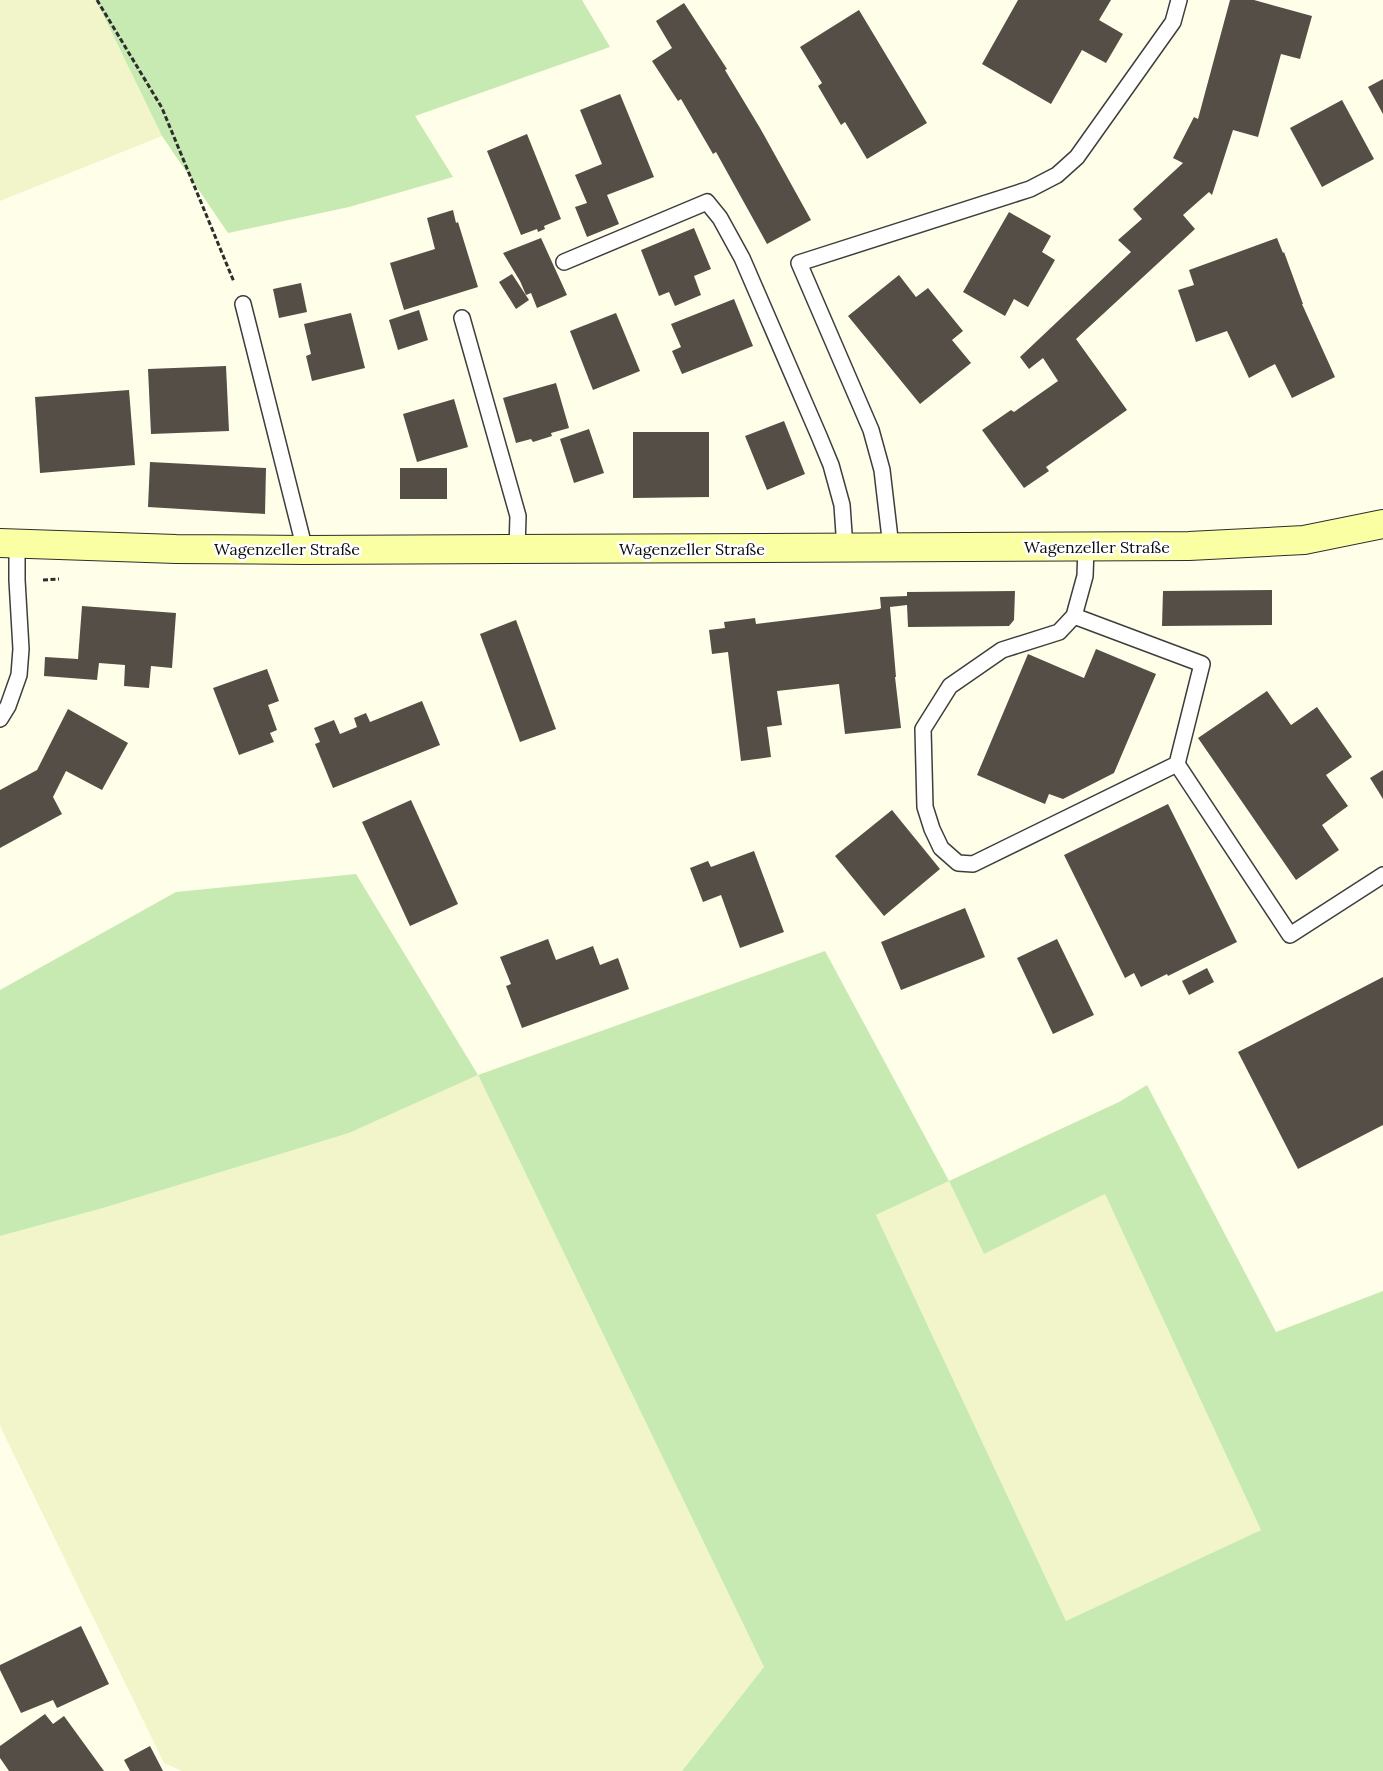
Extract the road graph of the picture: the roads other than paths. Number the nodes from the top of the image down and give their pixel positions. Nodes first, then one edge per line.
1 (1179, 0) edge
2 (564, 262) dead end
3 (243, 304) road end
4 (462, 318) dead end
5 (1383, 524) edge
6 (8, 544) edge
7 (1086, 547) junction
8 (844, 548) junction
9 (891, 548) junction
10 (517, 549) junction
11 (305, 550) junction
12 (1074, 616) junction
13 (0, 719) edge
14 (1177, 764) junction
15 (1383, 875) edge

1 - 9 lane
2 - 8 lane
3 - 11 lane
4 - 10 lane
5 - 7 main road, Wagenzeller Straße
6 - 11 main road, Wagenzeller Straße
6 - 13 lane
7 - 9 main road, Wagenzeller Straße
7 - 12 lane
8 - 9 main road, Wagenzeller Straße
8 - 10 main road, Wagenzeller Straße
10 - 11 main road, Wagenzeller Straße
12 - 14 lane
12 - 14 lane
14 - 15 lane

